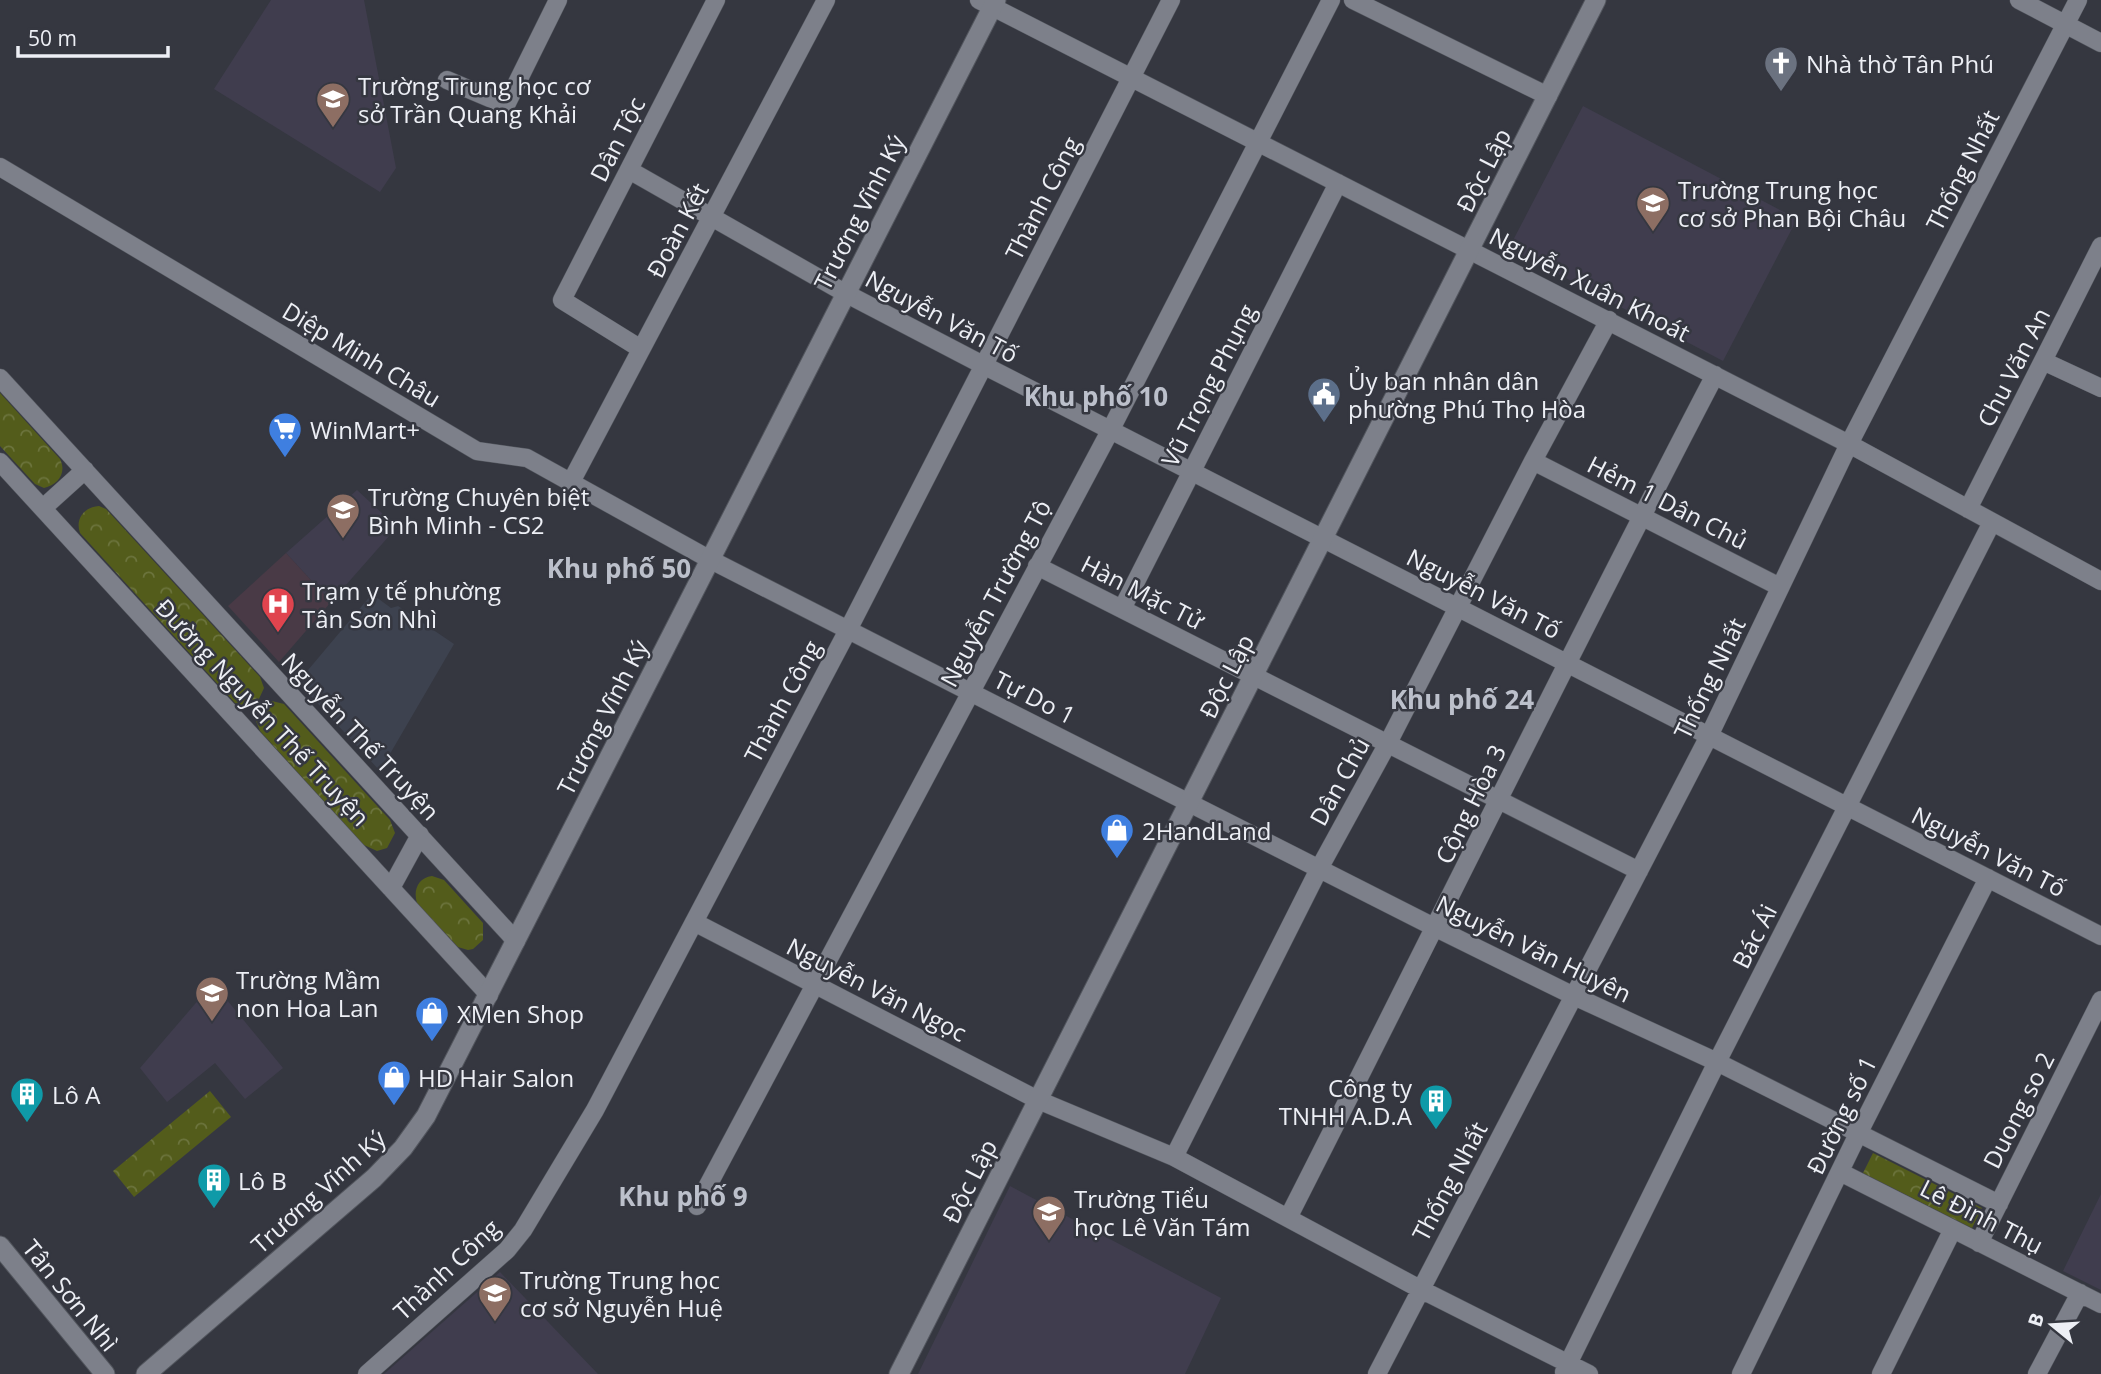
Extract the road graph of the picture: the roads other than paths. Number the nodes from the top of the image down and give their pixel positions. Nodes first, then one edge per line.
1 (558, 0) edge
2 (716, 0) edge
3 (826, 0) edge
4 (1171, 0) edge
5 (1331, 0) edge
6 (1353, 0) edge
7 (1597, 0) edge
8 (2019, 0) edge
9 (2078, 0) edge
10 (989, 2) edge
11 (2066, 24) junction
12 (2101, 43) edge
13 (1132, 78) junction
14 (447, 80) dead end
15 (1548, 96) junction
16 (1258, 142) junction
17 (0, 167) edge
18 (629, 170) junction
19 (1338, 183) junction
20 (711, 217) junction
21 (2101, 246) edge
22 (1470, 250) junction
23 (845, 293) junction
24 (1609, 320) junction
25 (641, 348) junction
26 (2043, 361) junction
27 (983, 365) junction
28 (1715, 375) junction
29 (0, 378) edge
30 (2101, 388) edge
31 (1110, 431) junction
32 (1849, 444) junction
33 (1533, 461) junction
34 (0, 462) edge
35 (85, 470) junction
36 (1191, 472) junction
37 (571, 482) junction
38 (43, 508) junction
39 (1968, 509) junction
40 (1641, 516) junction
41 (1992, 522) junction
42 (1323, 539) junction
43 (709, 559) junction
44 (1037, 566) junction
45 (2101, 581) edge
46 (1780, 587) junction
47 (1459, 608) junction
48 (1122, 609) junction
49 (848, 630) junction
50 (1568, 664) junction
51 (1254, 675) junction
52 (971, 692) junction
53 (1709, 736) junction
54 (1388, 743) junction
55 (1499, 799) junction
56 (1189, 803) junction
57 (1848, 807) junction
58 (420, 835) junction
59 (1320, 867) junction
60 (1639, 871) junction
61 (1988, 878) junction
62 (391, 888) junction
63 (694, 922) junction
64 (1436, 928) junction
65 (2101, 936) edge
66 (516, 941) junction
67 (815, 985) junction
68 (489, 995) junction
69 (1574, 996) junction
70 (2101, 1000) edge
71 (1717, 1062) junction
72 (1038, 1100) junction
73 (1858, 1134) junction
74 (1174, 1157) junction
75 (1840, 1172) junction
76 (1999, 1204) junction
77 (697, 1206) dead end
78 (1288, 1218) junction
79 (1953, 1229) junction
80 (1979, 1242) junction
81 (0, 1246) edge
82 (1420, 1289) junction
83 (2080, 1293) junction
84 (2101, 1304) edge
85 (1566, 1369) edge
86 (105, 1374) edge
87 (146, 1374) edge
88 (367, 1374) edge
89 (899, 1374) edge
90 (1377, 1374) edge
91 (1589, 1374) edge
92 (1741, 1374) edge
93 (1881, 1374) edge
94 (2038, 1374) edge

1 - 14 street
2 - 18 street, Dân Tộc
3 - 20 street, Đoàn Kết
4 - 13 street, Thành Công
5 - 16 street, Nguyễn Trường Tộ
6 - 15 street
7 - 15 street, Độc Lập
8 - 11 street
9 - 11 street, Thống Nhất
10 - 13 street, Nguyễn Xuân Khoát
10 - 23 street, Trương Vĩnh Ký
11 - 12 street
11 - 32 street, Thống Nhất
13 - 16 street, Nguyễn Xuân Khoát
13 - 27 street, Thành Công
15 - 22 street, Độc Lập
16 - 19 street, Nguyễn Xuân Khoát
16 - 31 street, Nguyễn Trường Tộ
17 - 37 street, Diệp Minh Châu
18 - 20 street, Nguyễn Văn Tố
18 - 25 street, Dân Tộc
19 - 22 street, Nguyễn Xuân Khoát
19 - 36 street, Vũ Trọng Phụng
20 - 23 street, Nguyễn Văn Tố
20 - 25 street, Đoàn Kết
21 - 26 street, Chu Văn An
22 - 24 street, Nguyễn Xuân Khoát
22 - 42 street, Độc Lập
23 - 27 street, Nguyễn Văn Tố
23 - 43 street, Trương Vĩnh Ký
24 - 28 street, Nguyễn Xuân Khoát
24 - 33 street, Dân Chủ
25 - 37 street, Đoàn Kết
26 - 30 street
26 - 39 street, Chu Văn An
27 - 31 street, Nguyễn Văn Tố
27 - 49 street, Thành Công
28 - 32 street, Nguyễn Xuân Khoát
28 - 40 street, Cộng Hòa 3
29 - 35 street, Nguyễn Thế Truyện
31 - 36 street, Nguyễn Văn Tố
31 - 44 street, Nguyễn Trường Tộ
32 - 39 street, Nguyễn Xuân Khoát
32 - 46 street, Thống Nhất
33 - 40 street, Hẻm 1 Dân Chủ
33 - 47 street, Dân Chủ
34 - 38 street, Đường Nguyễn Thế Truyện
35 - 38 street
35 - 58 street, Nguyễn Thế Truyện
36 - 42 street, Nguyễn Văn Tố
36 - 48 street, Vũ Trọng Phụng
37 - 43 street, Diệp Minh Châu
38 - 62 street, Đường Nguyễn Thế Truyện
39 - 41 street, Nguyễn Xuân Khoát
40 - 46 street, Hẻm 1 Dân Chủ
40 - 50 street, Cộng Hòa 3
41 - 45 street, Nguyễn Xuân Khoát
41 - 57 street, Bác Ái
42 - 47 street, Nguyễn Văn Tố
42 - 51 street, Độc Lập
43 - 49 street, Tự Do 1
43 - 66 street, Trương Vĩnh Ký
44 - 48 street, Hàn Mặc Tử
44 - 52 street, Nguyễn Trường Tộ
46 - 53 street, Thống Nhất
47 - 50 street, Nguyễn Văn Tố
47 - 54 street, Dân Chủ
48 - 51 street, Hàn Mặc Tử
49 - 52 street, Tự Do 1
49 - 63 street, Thành Công
50 - 53 street, Nguyễn Văn Tố
50 - 55 street, Cộng Hòa 3
51 - 54 street, Hàn Mặc Tử
51 - 56 street, Độc Lập
52 - 56 street, Tự Do 1
52 - 67 street, Nguyễn Trường Tộ
53 - 57 street, Nguyễn Văn Tố
53 - 60 street, Thống Nhất
54 - 55 street, Hàn Mặc Tử
54 - 59 street, Dân Chủ
55 - 60 street, Hàn Mặc Tử
55 - 64 street, Cộng Hòa 3
56 - 59 street, Nguyễn Văn Huyên
56 - 72 street, Độc Lập
57 - 61 street, Nguyễn Văn Tố
57 - 71 street, Bác Ái
58 - 62 street
58 - 66 street, Nguyễn Thế Truyện
59 - 64 street, Nguyễn Văn Huyên
59 - 74 street, Dân Chủ
60 - 69 street, Thống Nhất
61 - 65 street, Nguyễn Văn Tố
61 - 73 street, Đường số 1
62 - 68 street, Đường Nguyễn Thế Truyện
63 - 67 street, Nguyễn Văn Ngọc
63 - 88 street, Thành Công
64 - 69 street, Nguyễn Văn Huyên
64 - 78 street, Cộng Hòa 3
66 - 68 street, Trương Vĩnh Ký
67 - 72 street, Nguyễn Văn Ngọc
67 - 77 street, Nguyễn Trường Tộ
68 - 87 street, Trương Vĩnh Ký
69 - 71 street, Nguyễn Văn Huyên
69 - 82 street, Thống Nhất
70 - 76 street, Duong so 2
71 - 73 street, Nguyễn Văn Huyên
71 - 85 street, Bác Ái
72 - 74 street, Nguyễn Văn Ngọc
72 - 89 street, Độc Lập
73 - 75 street, Đường số 1
73 - 76 street, Nguyễn Văn Huyên
74 - 78 street, Nguyễn Văn Ngọc
75 - 79 street, Lê Đình Thụ
75 - 92 street, Đường số 1
76 - 80 street, Duong so 2
78 - 82 street, Nguyễn Văn Ngọc
79 - 80 street, Lê Đình Thụ
79 - 93 street
80 - 83 street, Lê Đình Thụ
81 - 86 street, Tân Sơn Nhì
82 - 85 street, Nguyễn Văn Ngọc
82 - 90 street, Thống Nhất
83 - 84 street, Lê Đình Thụ
83 - 94 street
85 - 91 street, Nguyễn Văn Ngọc

